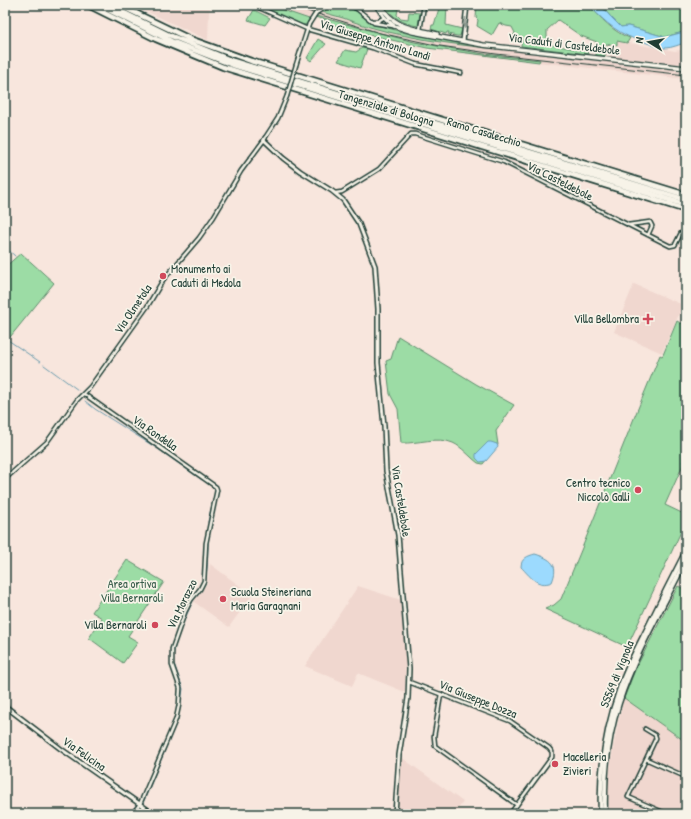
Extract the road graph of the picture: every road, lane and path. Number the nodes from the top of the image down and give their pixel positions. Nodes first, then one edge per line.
1 (88, 5) edge
2 (99, 5) edge
3 (108, 5) edge
4 (118, 5) edge
5 (253, 5) edge
6 (329, 5) edge
7 (349, 5) edge
8 (376, 5) edge
9 (380, 5) edge
10 (424, 5) edge
11 (467, 5) edge
12 (386, 17) junction
13 (371, 20) junction
14 (387, 23) junction
15 (307, 29) junction
16 (420, 30) junction
17 (452, 39) junction
18 (464, 41) junction
19 (686, 68) edge
20 (461, 73) dead end
21 (265, 139) junction
22 (342, 192) junction
23 (334, 193) junction
24 (686, 195) edge
25 (341, 198) junction
26 (686, 200) edge
27 (686, 205) edge
28 (686, 210) edge
29 (628, 225) junction
30 (686, 233) edge
31 (648, 235) junction
32 (84, 394) junction
33 (5, 479) edge
34 (216, 487) joint
35 (686, 551) edge
36 (686, 560) edge
37 (409, 682) junction
38 (441, 694) junction
39 (5, 706) edge
40 (645, 728) dead end
41 (646, 759) junction
42 (686, 777) edge
43 (140, 804) junction
44 (517, 805) junction
45 (132, 814) edge
46 (154, 814) edge
47 (396, 814) edge
48 (510, 814) edge
49 (601, 814) edge
50 (605, 814) edge
51 (666, 814) edge

1 - 28 highway, Tangenziale di Bologna
2 - 27 highway, Ramo Casalecchio
3 - 26 highway, Ramo Casalecchio
4 - 24 highway, Tangenziale di Bologna
5 - 15 street, Via Giuseppe Antonio Landi
6 - 15 street, bridge
7 - 13 street
8 - 12 main road
9 - 12 main road
10 - 16 street
11 -> 18 street
12 - 13 street
12 - 14 main road
12 - 16 main road
13 - 14 street
14 - 17 main road
15 - 20 street, Via Giuseppe Antonio Landi
15 - 21 street, bridge
16 - 17 main road
17 - 18 main road, Via Caduti di Casteldebole
18 - 19 main road, Via Caduti di Casteldebole
21 - 23 street, Via Casteldebole
21 - 32 street, Via Olmetola
22 - 23 street, Via Casteldebole
22 - 25 street
22 - 29 street, Via Casteldebole
23 - 25 street, Via Casteldebole
25 - 37 street, Via Casteldebole
29 - 31 street, Via Casteldebole
29 - 31 street
30 - 31 street, Via Casteldebole
32 - 33 street, Via Olmetola
32 - 34 street, Via Rondella
34 - 43 street, Via Morazzo
35 - 49 highway, SS569 di Vignola
36 - 50 highway, SS569 di Vignola
37 - 38 street, Via Giuseppe Dozza
37 - 47 street, Via Casteldebole
38 - 44 street
38 - 44 street, Via Giuseppe Dozza
39 - 43 street, Via Felicina
40 - 41 street
41 - 42 street
41 - 51 street
43 - 45 street, Via Morazzo
43 - 46 street, Via Felicina
44 - 48 street, Via Giuseppe Dozza

